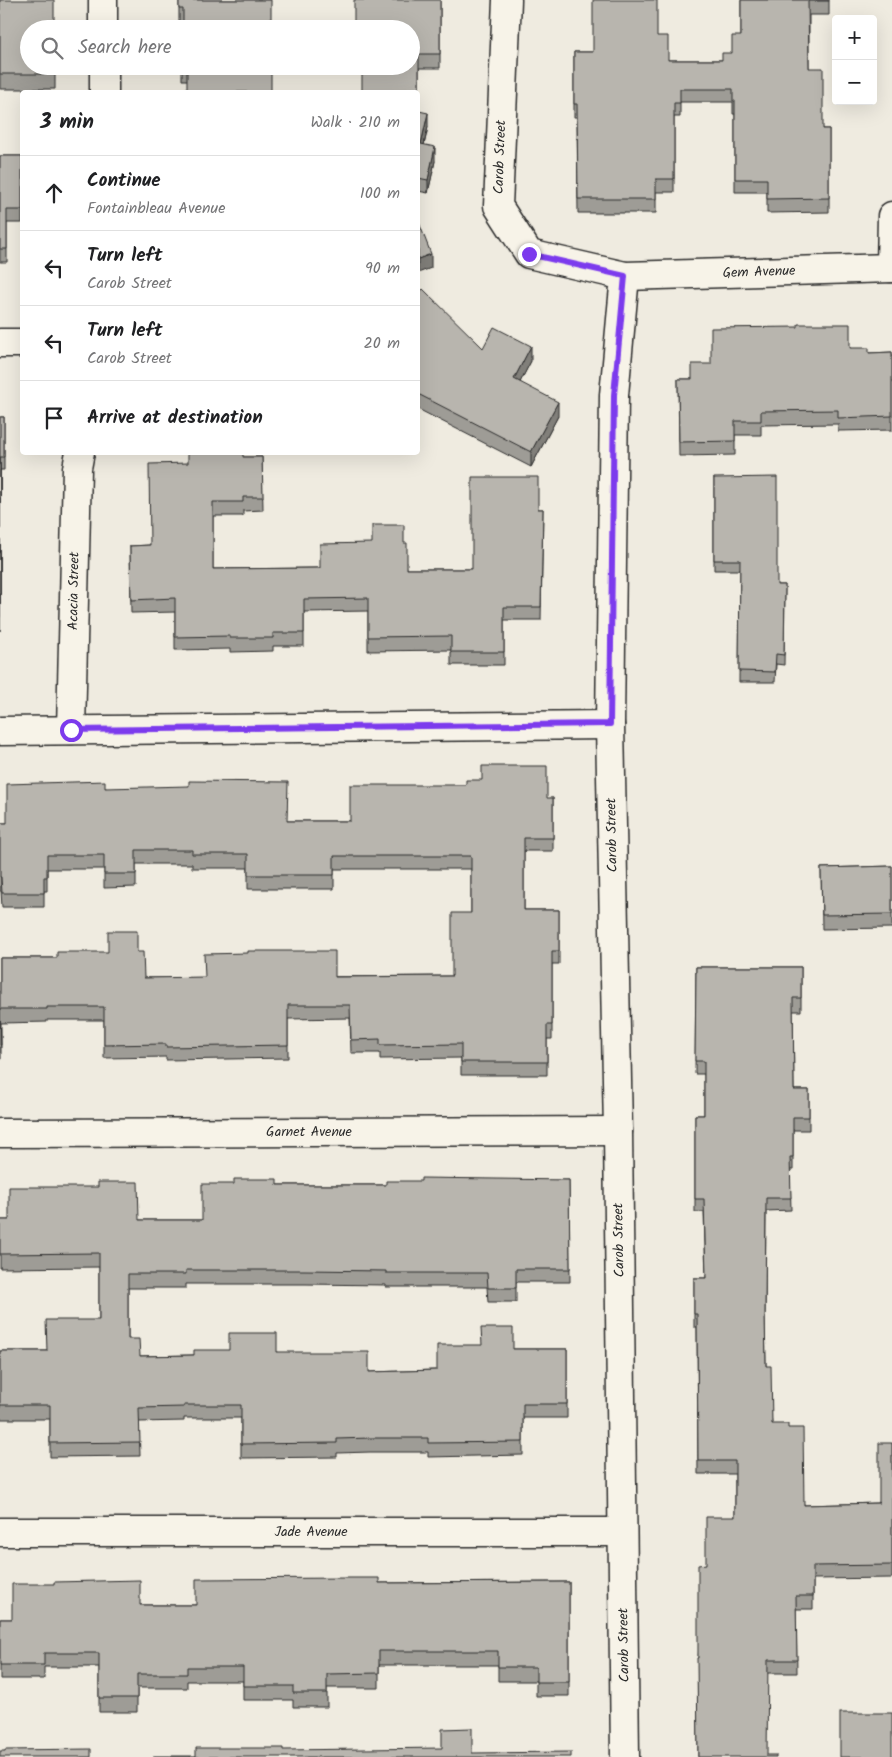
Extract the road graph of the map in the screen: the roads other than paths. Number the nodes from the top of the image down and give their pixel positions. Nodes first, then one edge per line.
1 (103, 0) edge
2 (507, 0) edge
3 (103, 20) edge
4 (104, 75) edge
5 (104, 90) edge
6 (892, 216) edge
7 (892, 268) edge
8 (625, 276) junction
9 (0, 343) edge
10 (20, 343) edge
11 (79, 455) edge
12 (610, 724) junction
13 (71, 730) junction
14 (0, 731) edge
15 (618, 1131) junction
16 (0, 1132) edge
17 (0, 1532) edge
18 (622, 1532) junction
19 (625, 1757) edge

1 - 3 street
2 - 8 street, Carob Street
4 - 5 street
6 - 7 street
7 - 8 street, Gem Avenue
8 - 12 street, Carob Street
9 - 10 street
11 - 13 street, Acacia Street
12 - 13 street
12 - 15 street, Carob Street
13 - 14 street
15 - 16 street, Garnet Avenue
15 - 18 street, Carob Street
17 - 18 street, Jade Avenue
18 - 19 street, Carob Street

